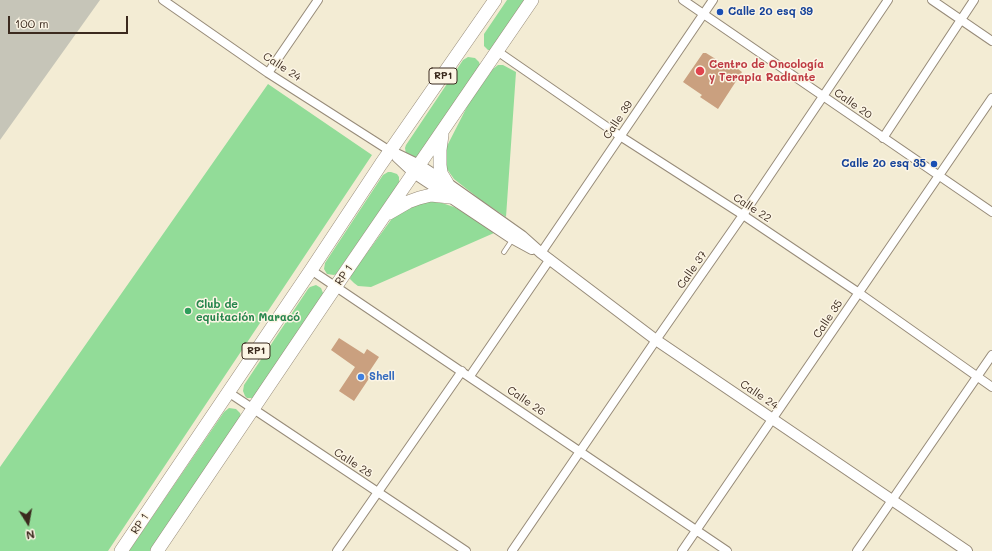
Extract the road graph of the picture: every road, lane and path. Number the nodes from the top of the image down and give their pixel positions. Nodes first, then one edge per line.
1 (163, 0) edge
2 (318, 0) edge
3 (496, 0) edge
4 (532, 0) edge
5 (683, 0) edge
6 (713, 0) edge
7 (888, 0) edge
8 (932, 0) edge
9 (974, 0) edge
10 (703, 15) junction
11 (961, 20) junction
12 (992, 41) edge
13 (497, 51) junction
14 (268, 72) junction
15 (823, 96) junction
16 (992, 98) edge
17 (443, 130) junction
18 (620, 136) junction
19 (883, 138) junction
20 (390, 151) junction
21 (417, 169) junction
22 (939, 176) junction
23 (447, 183) junction
24 (450, 197) junction
25 (992, 212) edge
26 (743, 215) junction
27 (382, 220) junction
28 (513, 239) junction
29 (504, 252) dead end
30 (541, 253) junction
31 (550, 259) junction
32 (311, 270) junction
33 (336, 286) junction
34 (859, 293) junction
35 (656, 340) junction
36 (992, 355) edge
37 (466, 374) junction
38 (978, 377) junction
39 (992, 387) edge
40 (228, 392) junction
41 (253, 409) junction
42 (773, 419) junction
43 (580, 452) junction
44 (378, 492) junction
45 (892, 500) junction
46 (696, 530) junction
47 (121, 551) edge
48 (157, 551) edge
49 (337, 551) edge
50 (466, 551) edge
51 (512, 551) edge
52 (682, 551) edge
53 (727, 551) edge
54 (857, 551) edge
55 (966, 551) edge

1 - 14 street, Calle 24
2 - 14 street
3 - 20 main road, RP 1 / RP1
4 - 13 main road, RP 1 / RP1
5 - 10 street, Calle 20
6 - 10 street, Calle 39
7 - 15 street, Calle 37
8 - 11 street
9 - 11 street
10 - 15 street, Calle 20
10 - 18 street, Calle 39
11 - 12 street
11 - 19 street
13 - 17 main road, RP 1 / RP1
13 - 18 street, Calle 22
14 - 20 street, Calle 24
15 - 19 street, Calle 20
15 - 26 street, Calle 37
16 - 22 street, Calle 35
17 - 21 main road, RP 1 / RP1
17 - 23 main road
18 - 26 street, Calle 22
18 - 30 street, Calle 39
19 - 22 street, Calle 20
20 - 21 street, Calle 24
20 - 32 main road, RP 1 / RP1
21 - 23 street, Calle 24
21 - 24 street, Calle 24
21 - 27 main road, RP 1 / RP1
22 - 25 street, Calle 20
22 - 34 street, Calle 35
23 - 30 street, Calle 24
24 - 27 main road
24 - 28 street, Calle 24
26 - 34 street, Calle 22
26 - 35 street, Calle 37
27 - 33 main road, RP 1 / RP1
28 - 29 lane
28 - 30 street, Calle 24
30 - 31 street, Calle 24
31 - 35 street, Calle 24
31 - 37 street
32 - 33 street, Calle 26
32 - 40 main road, RP 1 / RP1
33 - 37 street, Calle 26
33 - 41 main road, RP 1 / RP1
34 - 38 street, Calle 22
34 - 42 street, Calle 35
35 - 42 street, Calle 24
35 - 43 street, Calle 37
36 - 38 street
37 - 43 street, Calle 26
37 - 44 street
38 - 39 street, Calle 22
38 - 45 street
40 - 41 street, Calle 28
40 - 47 main road, RP 1 / RP1
41 - 44 street, Calle 28
41 - 48 main road, RP 1 / RP1
42 - 45 street, Calle 24
42 - 46 street, Calle 35
43 - 46 street, Calle 26
43 - 51 street, Calle 37
44 - 49 street
44 - 50 street, Calle 28
45 - 54 street
45 - 55 street, Calle 24
46 - 52 street, Calle 35
46 - 53 street, Calle 26

